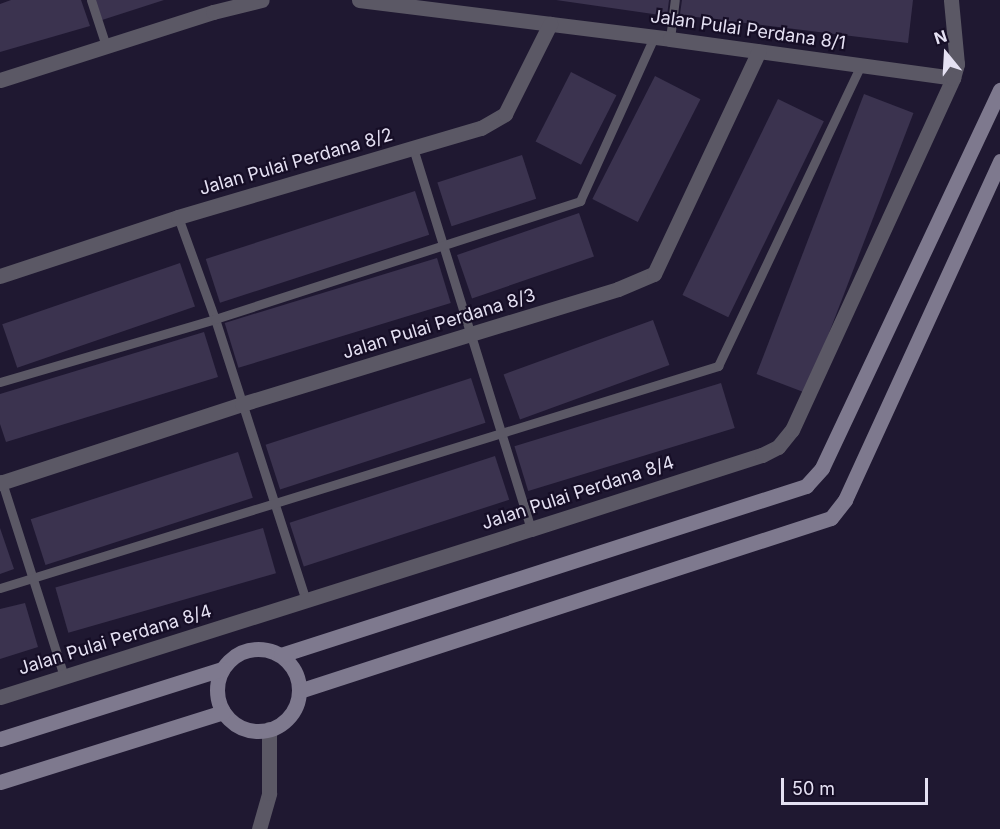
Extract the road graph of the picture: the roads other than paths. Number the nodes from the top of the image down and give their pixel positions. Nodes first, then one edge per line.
1 (91, 0) edge
2 (262, 0) edge
3 (359, 0) edge
4 (675, 0) edge
5 (951, 0) edge
6 (461, 6) edge
7 (550, 24) junction
8 (654, 37) junction
9 (670, 39) junction
10 (106, 46) junction
11 (759, 51) junction
12 (861, 65) junction
13 (953, 78) junction
14 (0, 80) edge
15 (1000, 90) edge
16 (413, 148) junction
17 (1000, 161) edge
18 (178, 217) junction
19 (445, 245) junction
20 (0, 276) edge
21 (215, 319) junction
22 (471, 335) junction
23 (0, 382) edge
24 (242, 404) junction
25 (502, 433) junction
26 (1, 481) edge
27 (275, 503) junction
28 (531, 529) junction
29 (32, 578) junction
30 (0, 588) edge
31 (306, 601) junction
32 (281, 655) junction
33 (222, 669) junction
34 (64, 677) junction
35 (299, 691) junction
36 (0, 697) edge
37 (223, 712) junction
38 (269, 729) junction
39 (0, 739) edge
40 (0, 782) edge
41 (259, 829) edge

1 - 10 lane
2 - 10 street
3 - 6 street, Jalan Pulai Perdana 8/1
4 - 9 lane
5 - 13 street, Jalan Pulai Perdana 8/4
6 - 7 street, Jalan Pulai Perdana 8/1
7 - 8 street, Jalan Pulai Perdana 8/1
7 - 16 street, Jalan Pulai Perdana 8/2
8 - 9 street, Jalan Pulai Perdana 8/1
8 - 19 lane
9 - 11 street, Jalan Pulai Perdana 8/1
10 - 14 street
11 - 12 street, Jalan Pulai Perdana 8/1
11 - 22 street, Jalan Pulai Perdana 8/3
12 - 13 street, Jalan Pulai Perdana 8/1
12 - 25 lane
13 - 28 street, Jalan Pulai Perdana 8/4
15 - 32 street
16 - 18 street, Jalan Pulai Perdana 8/2
16 - 19 lane
17 - 35 street
18 - 20 street, Jalan Pulai Perdana 8/2
18 - 21 lane
19 - 21 lane
19 - 22 lane
21 - 23 lane
21 - 24 lane
22 - 24 street, Jalan Pulai Perdana 8/3
22 - 25 lane
24 - 26 street, Jalan Pulai Perdana 8/3
24 - 27 lane
25 - 27 lane
25 - 28 lane
26 - 29 lane
27 - 29 lane
27 - 31 lane
28 - 31 street, Jalan Pulai Perdana 8/4
29 - 30 lane
29 - 34 lane
31 - 34 street, Jalan Pulai Perdana 8/4
32 - 33 street
32 - 35 street
33 - 37 street
33 - 39 street
34 - 36 street, Jalan Pulai Perdana 8/4
35 - 38 street
37 - 38 street
37 - 40 street
38 - 41 street

